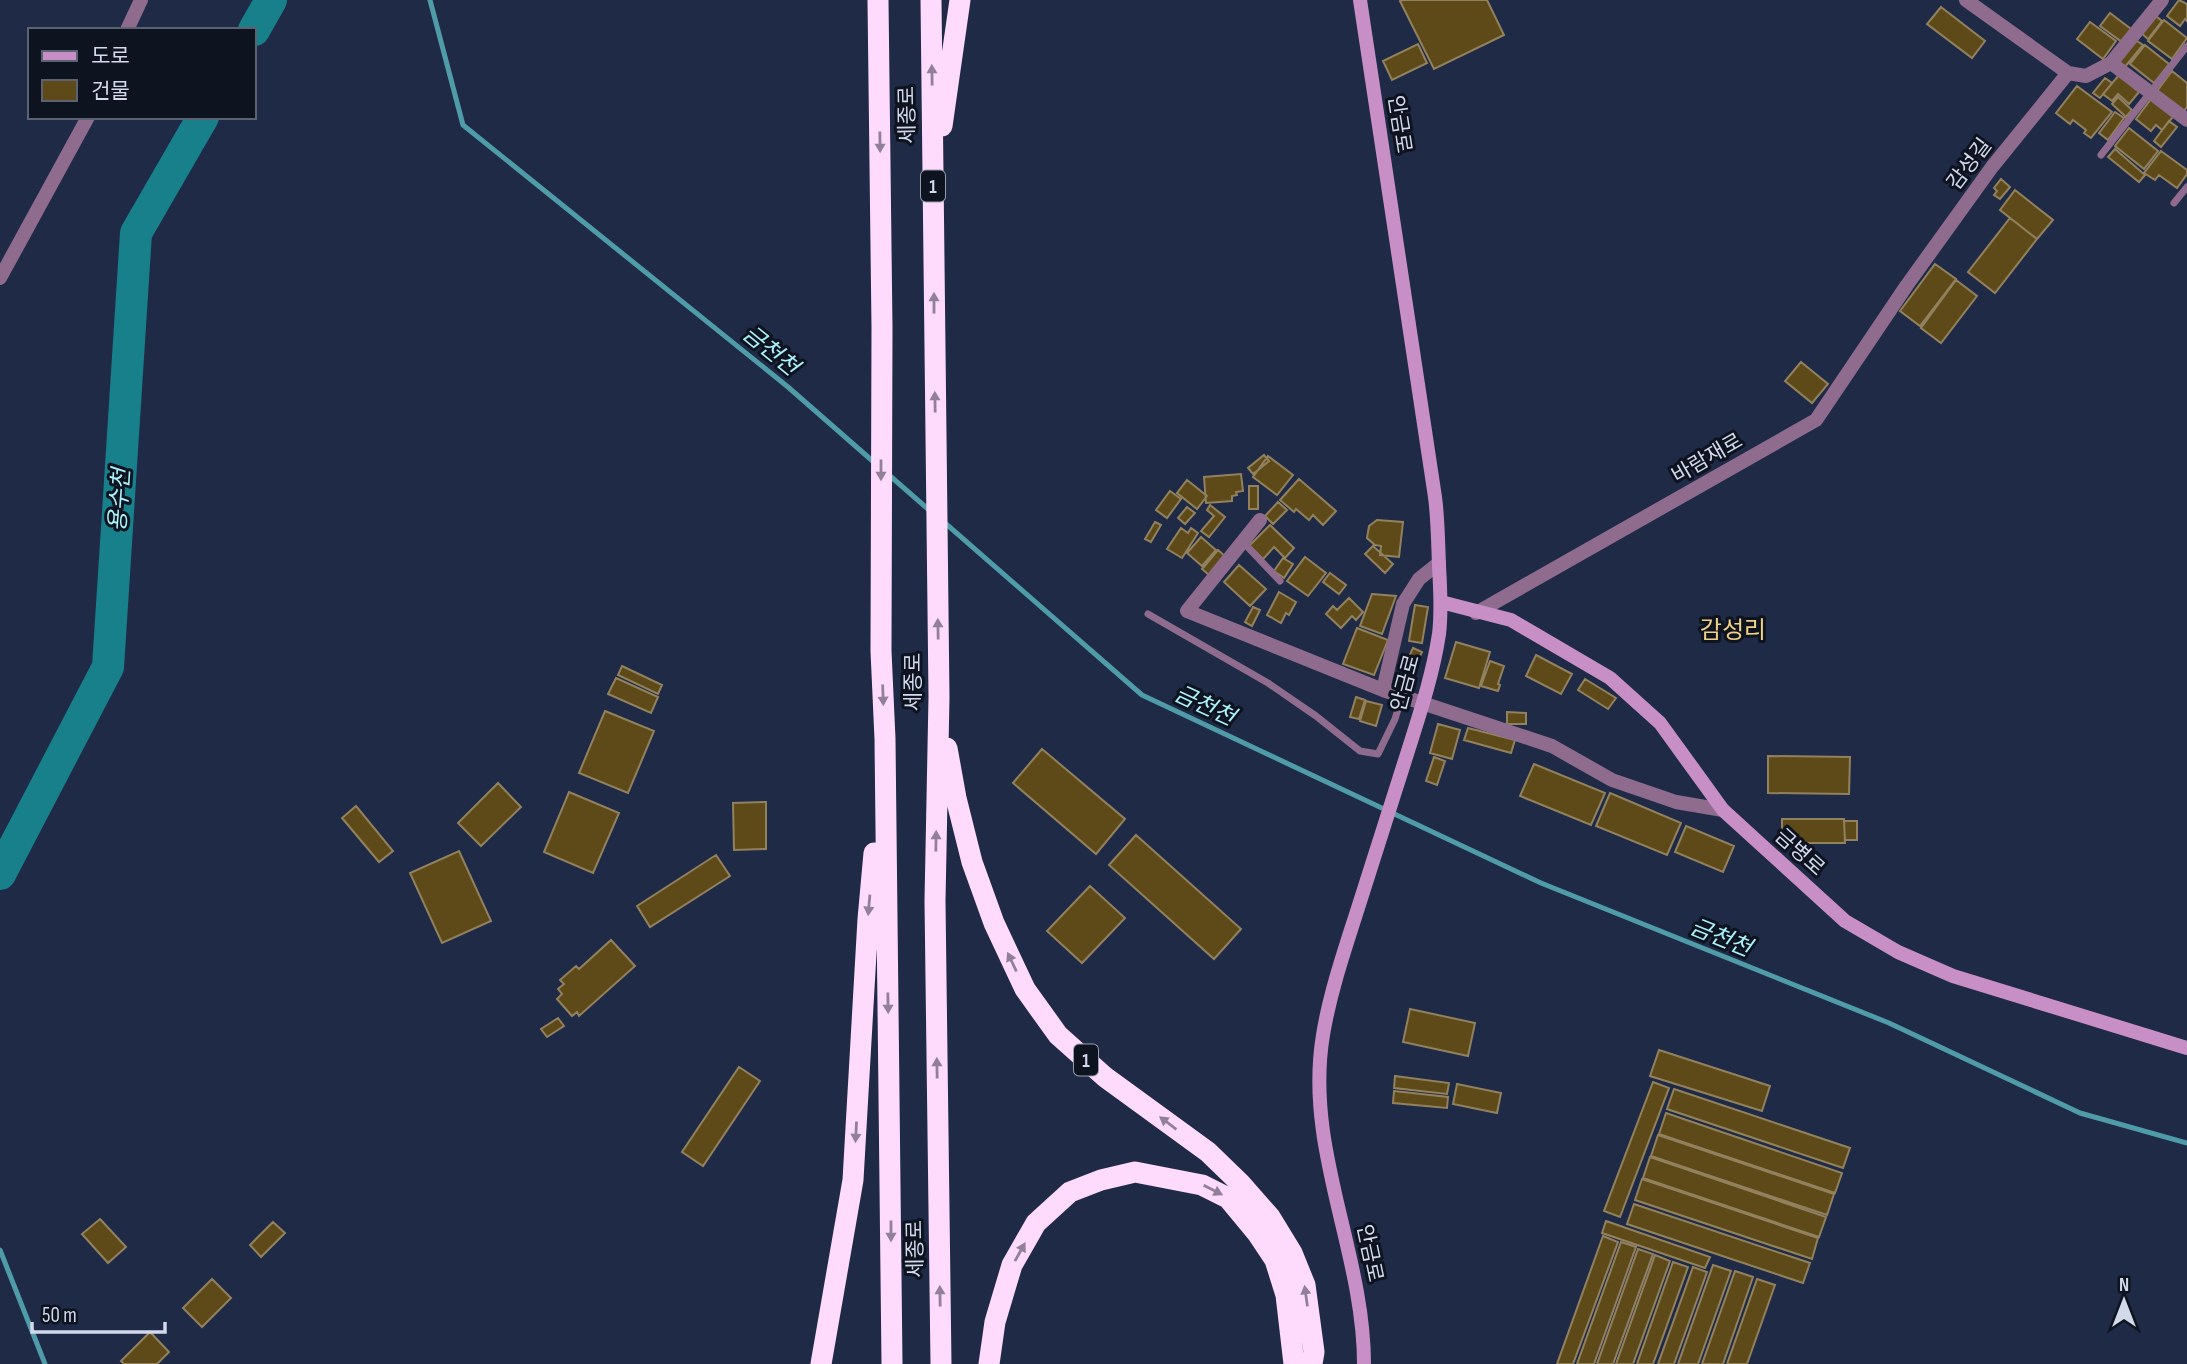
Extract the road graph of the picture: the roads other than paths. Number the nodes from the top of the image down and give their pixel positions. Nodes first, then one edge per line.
1 (141, 0) edge
2 (878, 0) edge
3 (931, 0) edge
4 (960, 0) edge
5 (1360, 0) edge
6 (1966, 0) edge
7 (2162, 0) edge
8 (128, 28) edge
9 (2187, 46) edge
10 (2111, 63) junction
11 (2068, 73) junction
12 (2150, 93) junction
13 (87, 119) edge
14 (2187, 120) edge
15 (2101, 155) dead end
16 (2187, 187) edge
17 (933, 194) junction
18 (2174, 203) dead end
19 (0, 278) edge
20 (1907, 285) joint
21 (1260, 520) dead end
22 (1242, 542) junction
23 (1439, 564) junction
24 (1280, 581) dead end
25 (1441, 602) junction
26 (1476, 612) junction
27 (1148, 614) dead end
28 (1383, 690) junction
29 (1402, 696) junction
30 (939, 697) junction
31 (885, 739) junction
32 (1723, 810) junction
33 (2187, 1048) edge
34 (821, 1364) edge
35 (892, 1364) edge
36 (941, 1364) edge
37 (989, 1364) edge
38 (1294, 1364) edge
39 (1312, 1364) edge
40 (1364, 1364) edge

1 - 8 street
2 -> 31 highway, 세종로
17 -> 3 highway, 세종로 / 1
4 - 17 highway
5 - 23 street, 안금로
6 - 11 street
7 - 10 street
9 - 12 lane
10 - 11 street
10 - 12 street
11 - 20 street, 감성길
12 - 14 street
12 - 15 lane
13 - 19 street
16 - 18 lane
30 -> 17 highway, 세종로 / 1
20 - 26 street, 바람재로
21 - 22 street
22 - 24 lane
22 - 28 street
23 - 25 street, 안금로
23 - 28 street
25 - 26 street, 금병로
25 - 40 street, 안금로
26 - 32 street, 금병로
27 - 29 lane
28 - 29 street
29 - 32 street
36 -> 30 highway, 세종로
39 -> 30 highway, 1
31 -> 34 highway
31 -> 35 highway, 세종로
32 - 33 street, 금병로
37 -> 38 highway

